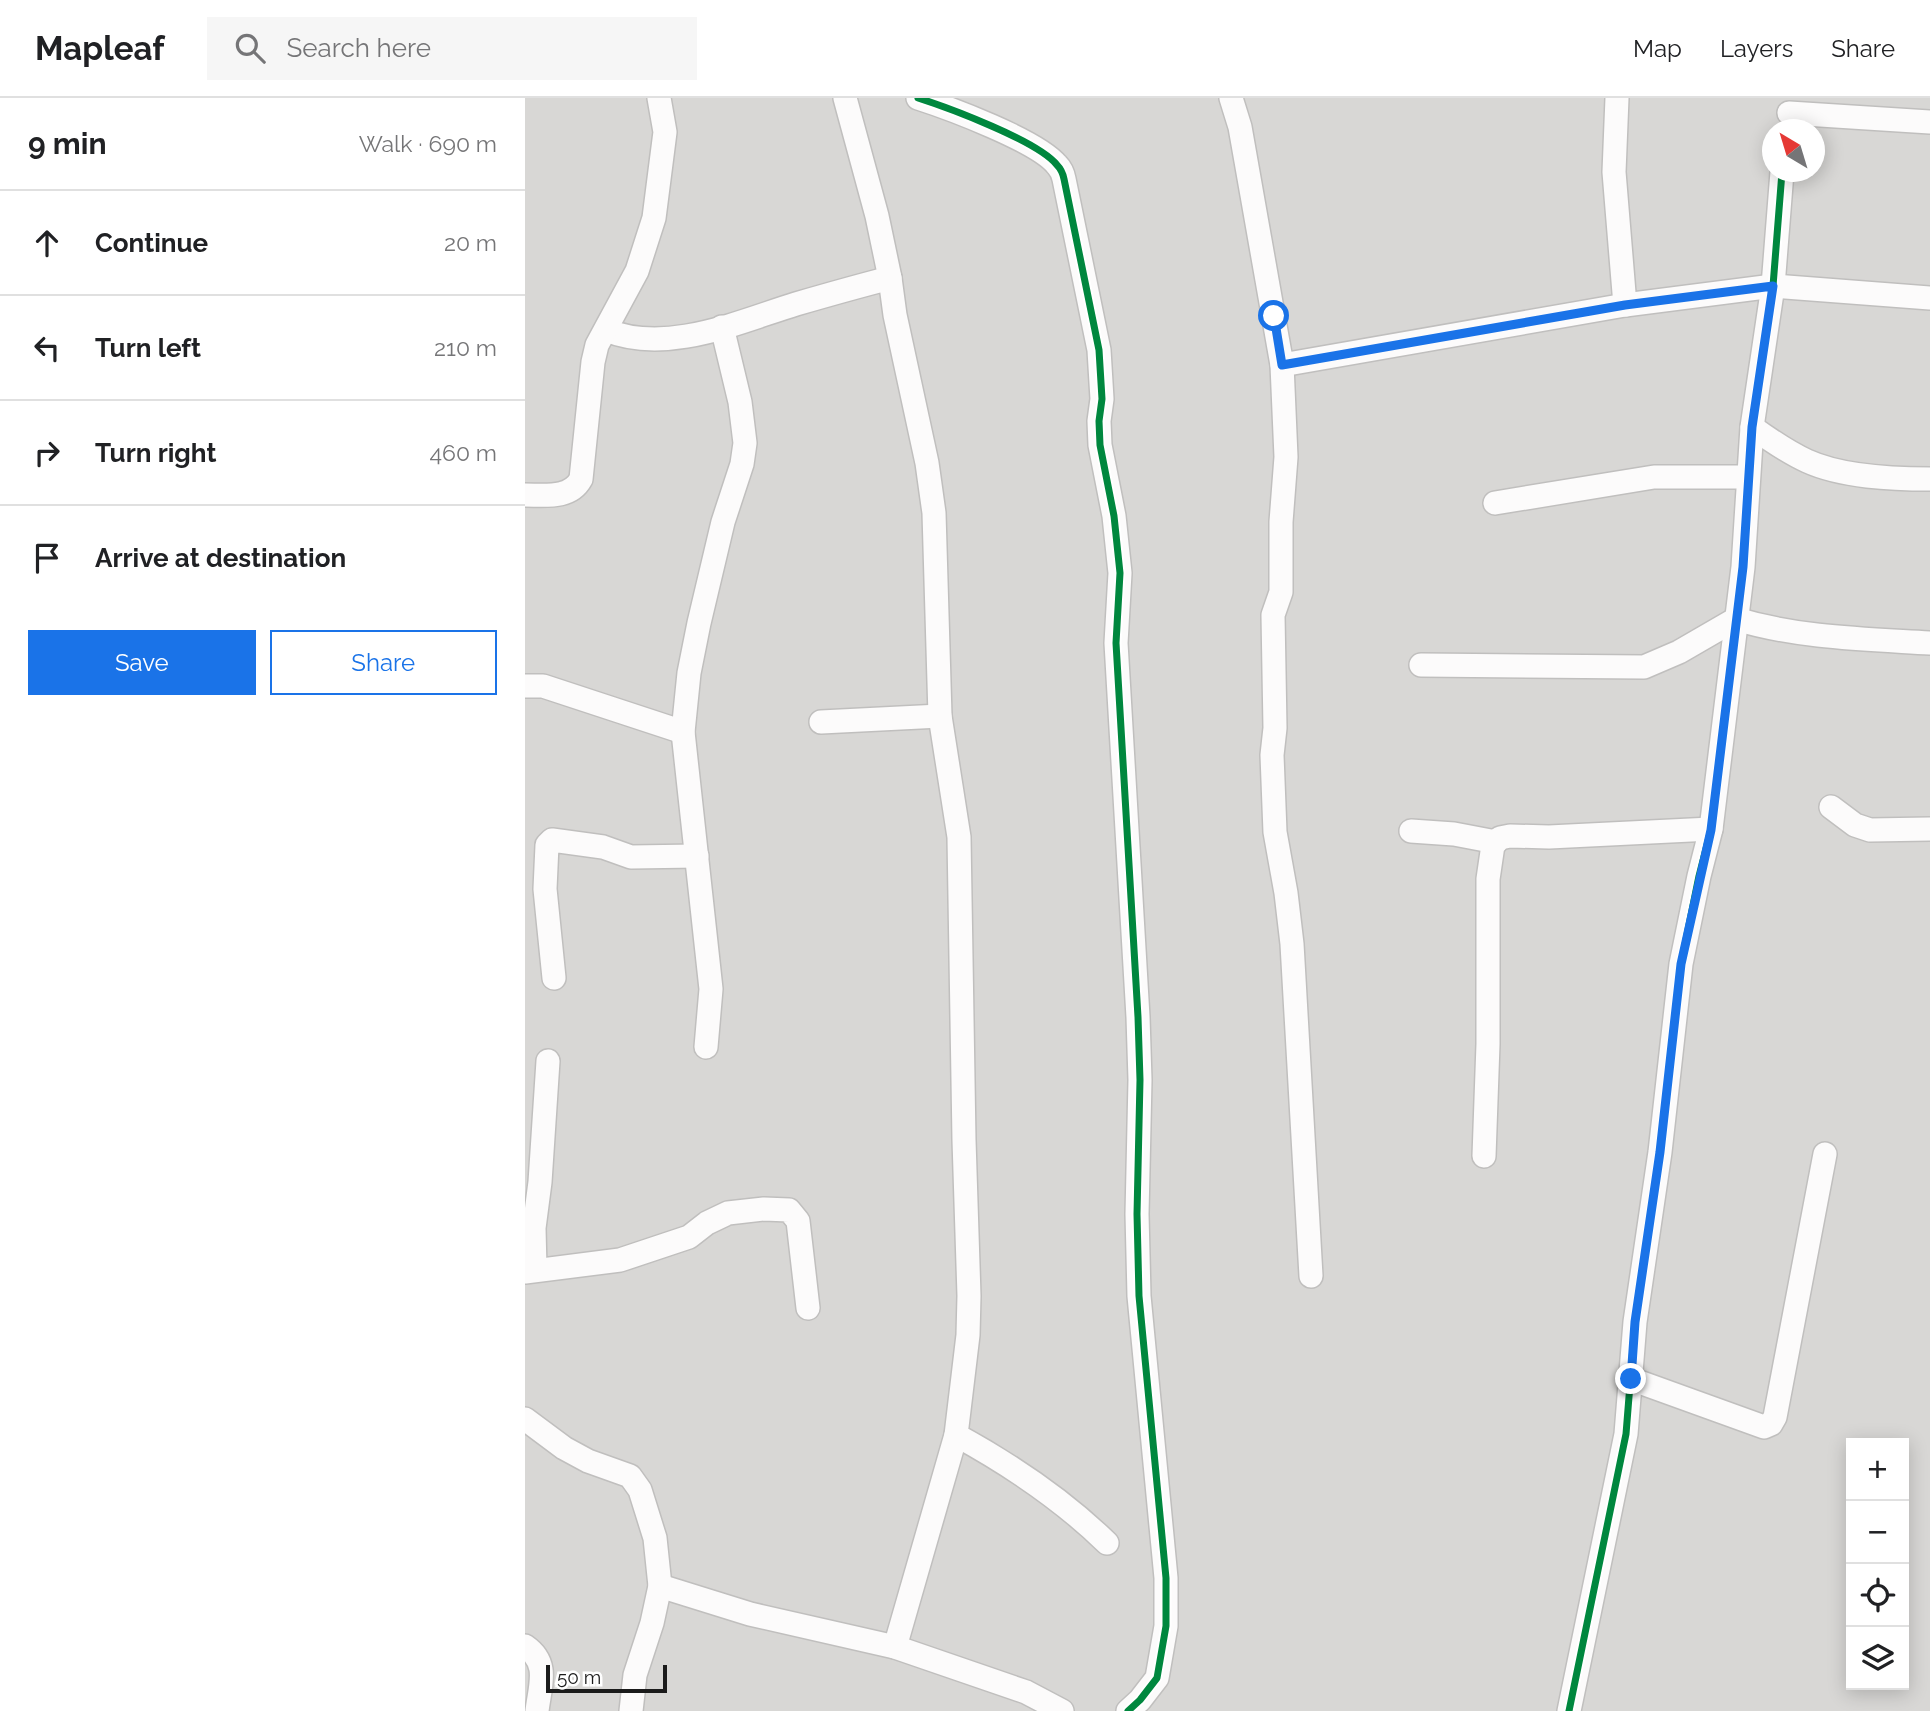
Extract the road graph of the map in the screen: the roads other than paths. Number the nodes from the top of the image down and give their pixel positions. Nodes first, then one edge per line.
1 (659, 98) edge
2 (845, 98) edge
3 (918, 98) edge
4 (1231, 98) edge
5 (1617, 98) edge
6 (1789, 114) edge
7 (1930, 122) edge
8 (1781, 182) edge
9 (890, 278) junction
10 (1773, 286) junction
11 (1930, 298) edge
12 (1625, 305) junction
13 (722, 327) junction
14 (606, 330) junction
15 (1282, 365) junction
16 (1752, 427) junction
17 (1748, 477) junction
18 (1930, 479) edge
19 (525, 495) edge
20 (1495, 503) dead end
21 (1735, 619) junction
22 (1930, 643) edge
23 (1421, 665) dead end
24 (525, 686) edge
25 (940, 716) junction
26 (821, 722) dead end
27 (683, 732) junction
28 (1831, 807) dead end
29 (1930, 829) edge
30 (1711, 830) junction
31 (1411, 831) dead end
32 (1496, 842) junction
33 (697, 856) junction
34 (554, 978) dead end
35 (706, 1047) dead end
36 (548, 1061) dead end
37 (1825, 1154) dead end
38 (1485, 1156) dead end
39 (530, 1271) edge
40 (1311, 1276) dead end
41 (808, 1308) dead end
42 (1631, 1379) junction
43 (525, 1419) edge
44 (956, 1435) junction
45 (1107, 1543) dead end
46 (660, 1586) junction
47 (525, 1646) edge
48 (895, 1647) junction
49 (537, 1711) edge
50 (631, 1711) edge
51 (1062, 1711) edge
52 (1128, 1711) edge
53 (1569, 1711) edge

1 - 14 street
2 - 9 street
3 - 52 street
4 - 15 street
5 - 12 street
6 - 7 street
8 - 10 street
9 - 13 street
9 - 25 street
10 - 11 street
10 - 12 street
10 - 16 street
12 - 15 street
13 - 14 street
13 - 27 street
14 - 19 street
15 - 40 street
16 - 17 street
16 - 18 street
17 - 20 street
17 - 21 street
21 - 22 street
21 - 23 street
21 - 30 street
24 - 27 street
25 - 26 street
25 - 44 street
27 - 33 street
28 - 29 street
30 - 32 street
30 - 42 street
31 - 32 street
32 - 38 street
33 - 34 street
33 - 35 street
36 - 39 street
37 - 42 street
39 - 41 street
42 - 53 street
43 - 46 street
44 - 45 street
44 - 48 street
46 - 48 street
46 - 50 street
47 - 49 street
48 - 51 street

